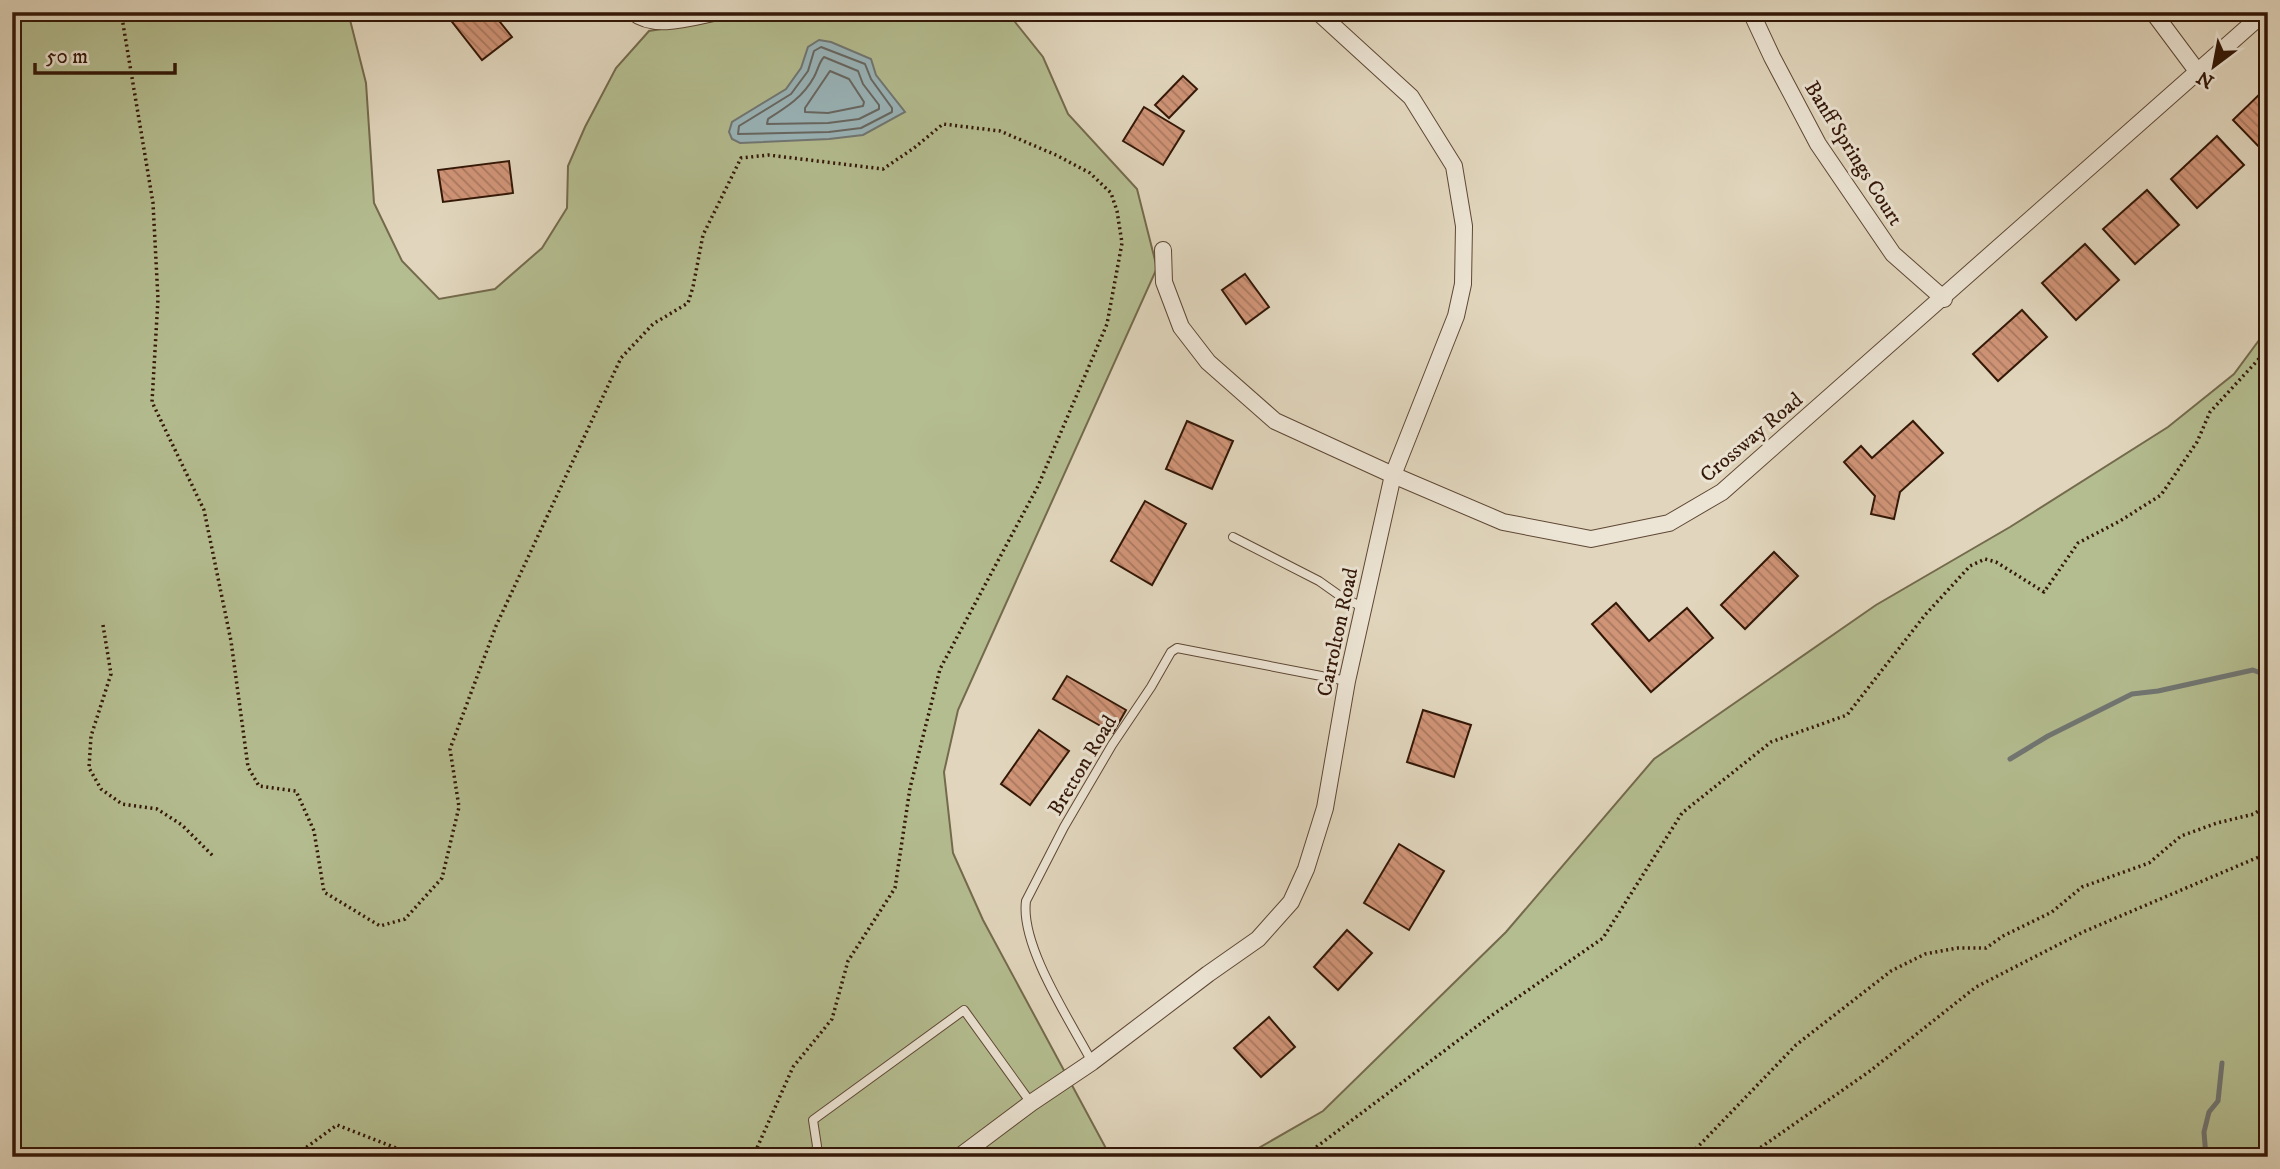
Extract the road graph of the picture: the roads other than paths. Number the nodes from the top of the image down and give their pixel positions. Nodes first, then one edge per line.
1 (633, 12) edge
2 (718, 12) edge
3 (1318, 12) edge
4 (1751, 12) edge
5 (2153, 12) edge
6 (2265, 12) edge
7 (2197, 71) junction
8 (1163, 250) dead end
9 (1944, 299) junction
10 (1393, 475) junction
11 (1233, 537) dead end
12 (1363, 607) junction
13 (1347, 681) junction
14 (1093, 1062) junction
15 (1031, 1103) junction
16 (815, 1157) edge
17 (959, 1157) edge

1 - 2 street
3 - 10 street, Carrolton Road
4 - 9 street, Banff Springs Court
5 - 7 street
6 - 7 street, Crossway Road
7 - 9 street, Crossway Road
8 - 10 street, Crossway Road
9 - 10 street, Crossway Road
10 - 12 street, Carrolton Road
11 - 12 lane
12 - 13 street, Carrolton Road
13 - 14 street, Carrolton Road
13 - 14 lane, Bretton Road
14 - 15 street, Carrolton Road
15 - 16 lane
15 - 17 street, Carrolton Road

